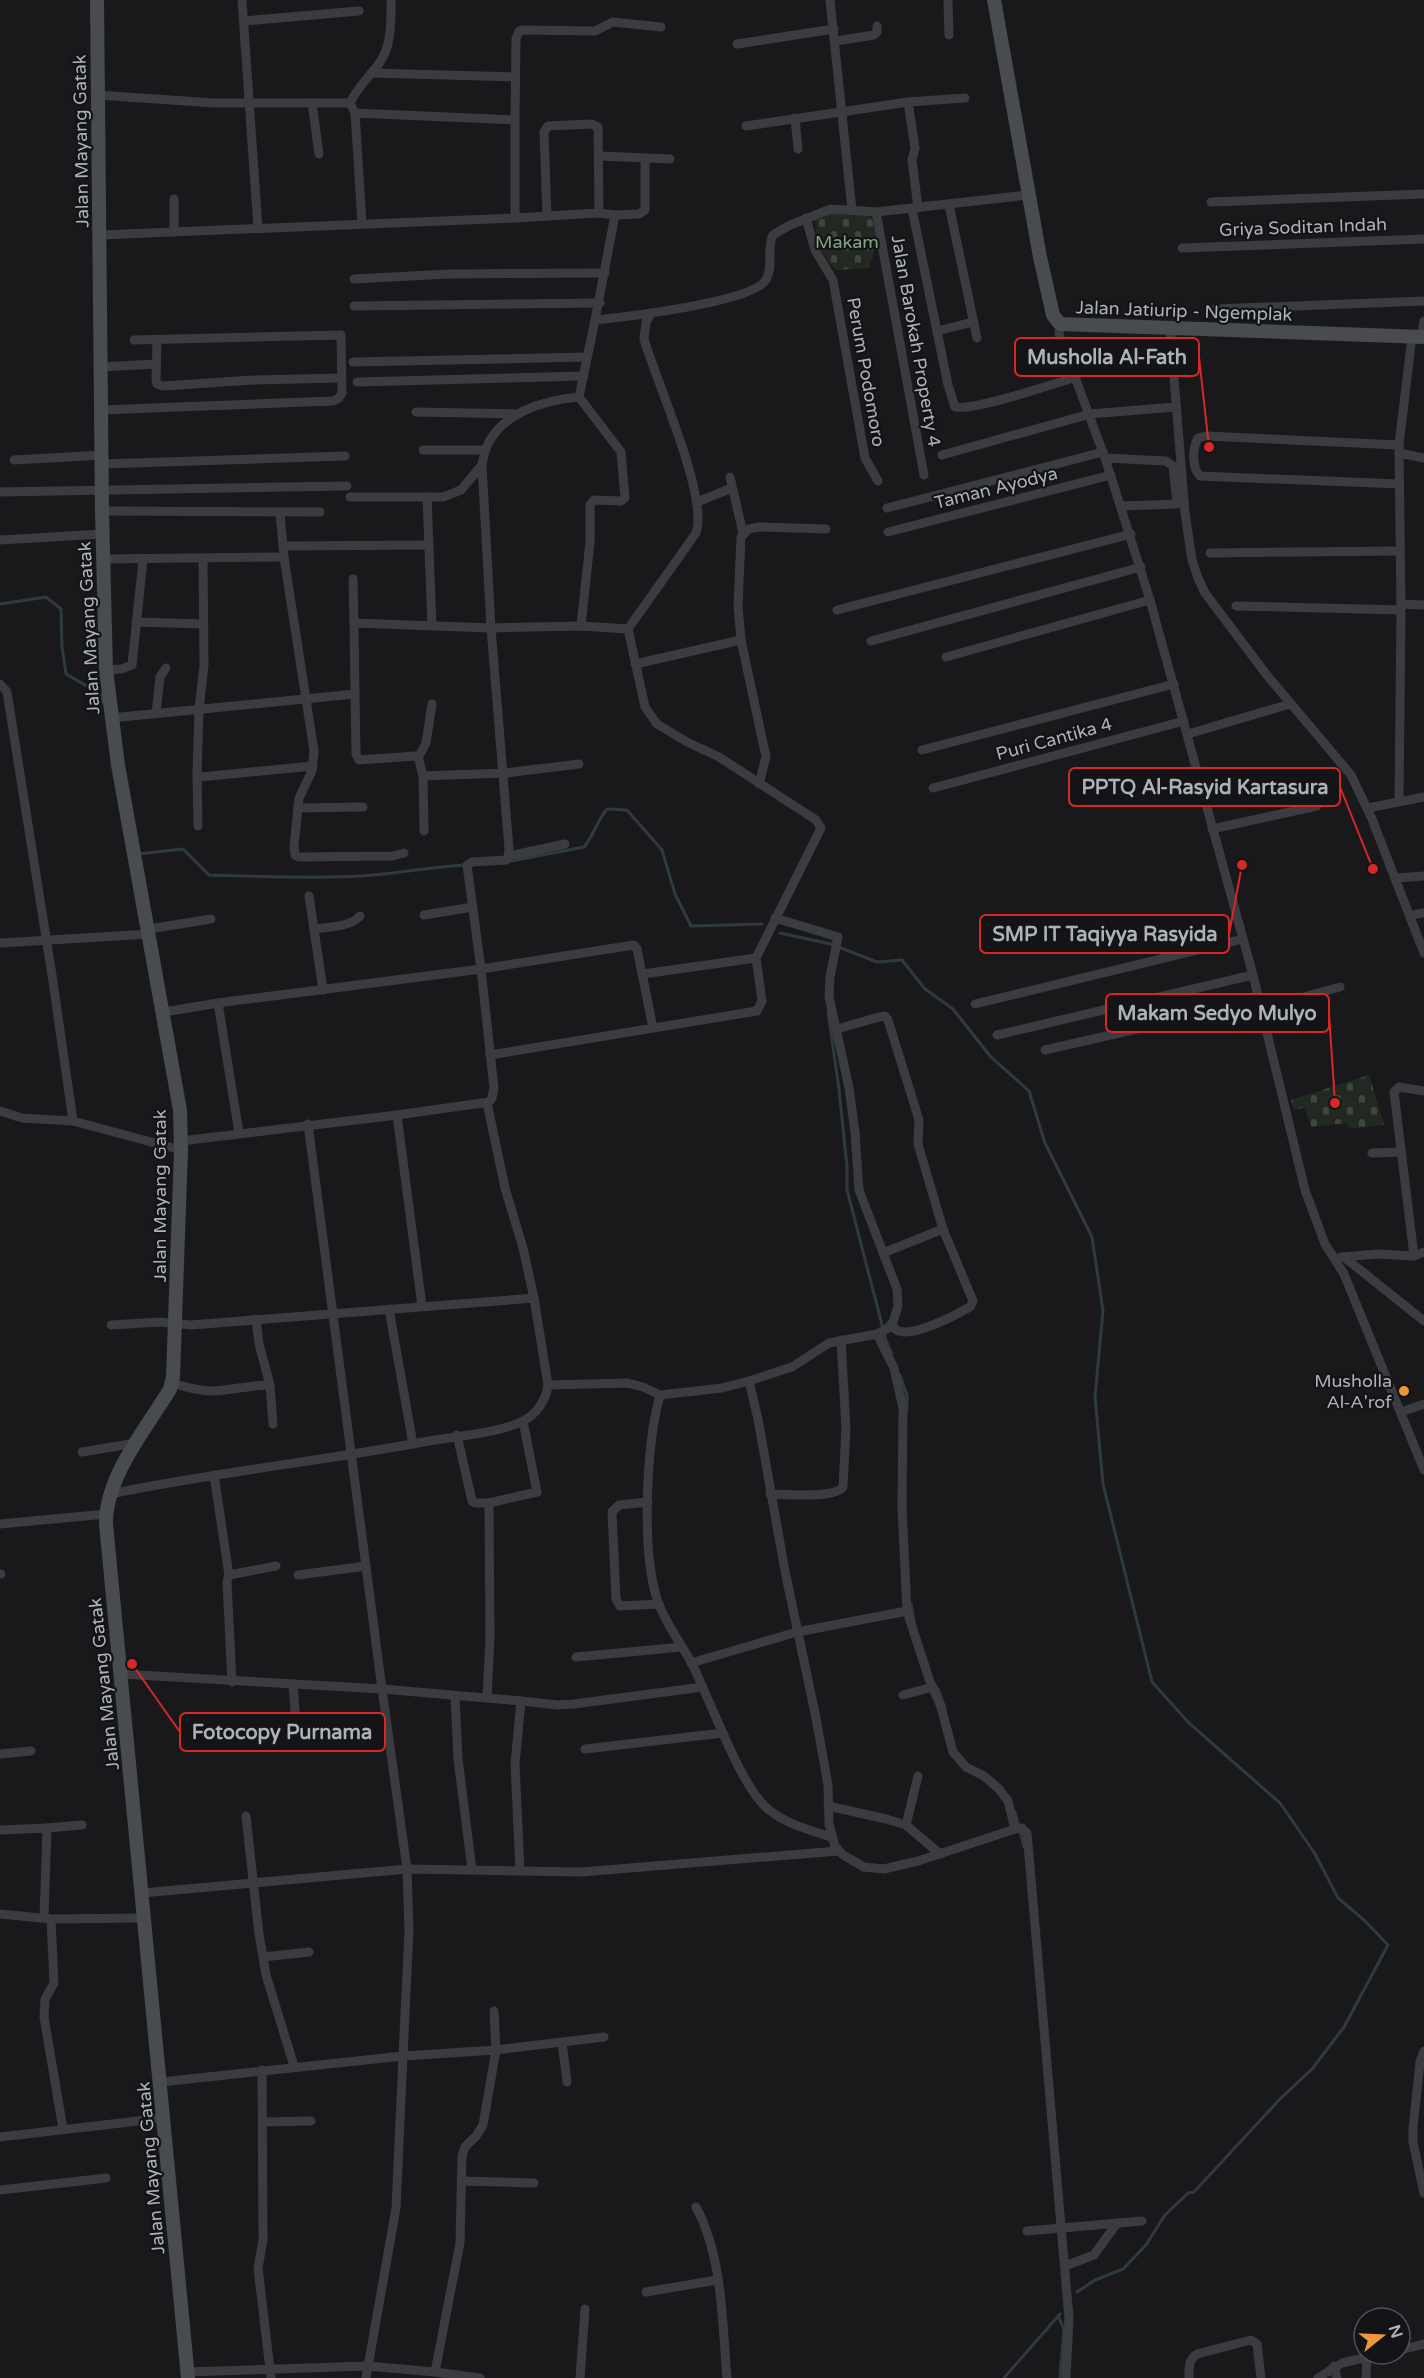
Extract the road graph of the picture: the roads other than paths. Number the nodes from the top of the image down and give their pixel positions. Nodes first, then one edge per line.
1 (97, 0) edge
2 (242, 0) edge
3 (391, 0) edge
4 (830, 0) edge
5 (948, 0) edge
6 (994, 0) edge
7 (359, 11) dead end
8 (244, 21) junction
9 (877, 26) dead end
10 (661, 27) dead end
11 (834, 29) junction
12 (949, 35) dead end
13 (836, 41) junction
14 (737, 44) dead end
15 (371, 73) junction
16 (515, 77) junction
17 (98, 94) junction
18 (965, 99) dead end
19 (250, 102) junction
20 (908, 102) junction
21 (312, 103) junction
22 (350, 103) junction
23 (842, 111) junction
24 (355, 114) junction
25 (795, 118) junction
26 (515, 120) junction
27 (746, 126) dead end
28 (798, 149) dead end
29 (319, 154) dead end
30 (600, 156) junction
31 (645, 158) junction
32 (670, 159) dead end
33 (1424, 194) edge
34 (1028, 195) junction
35 (174, 200) dead end
36 (1211, 202) dead end
37 (949, 205) junction
38 (915, 209) junction
39 (852, 210) junction
40 (876, 212) junction
41 (599, 213) junction
42 (615, 215) junction
43 (547, 216) junction
44 (515, 218) junction
45 (806, 218) junction
46 (362, 223) junction
47 (258, 228) junction
48 (174, 231) junction
49 (100, 235) junction
50 (1424, 239) edge
51 (1182, 248) dead end
52 (605, 273) junction
53 (354, 279) dead end
54 (1424, 301) edge
55 (600, 303) junction
56 (354, 306) dead end
57 (1215, 309) dead end
58 (646, 314) junction
59 (596, 321) junction
60 (1424, 321) edge
61 (973, 322) junction
62 (1060, 324) junction
63 (1178, 329) junction
64 (937, 330) junction
65 (1419, 336) edge
66 (977, 338) dead end
67 (134, 340) dead end
68 (157, 340) junction
69 (586, 357) junction
70 (353, 362) dead end
71 (156, 364) junction
72 (101, 367) junction
73 (584, 376) junction
74 (1076, 377) junction
75 (340, 378) junction
76 (357, 382) dead end
77 (579, 397) junction
78 (1176, 406) junction
79 (101, 410) junction
80 (416, 412) dead end
81 (518, 414) junction
82 (1090, 414) junction
83 (1399, 449) junction
84 (423, 450) dead end
85 (485, 450) junction
86 (942, 455) dead end
87 (1104, 455) junction
88 (345, 456) dead end
89 (1424, 458) edge
90 (14, 460) dead end
91 (102, 460) junction
92 (482, 465) junction
93 (924, 475) dead end
94 (1111, 475) junction
95 (730, 477) dead end
96 (878, 481) dead end
97 (1399, 484) junction
98 (347, 486) dead end
99 (732, 488) junction
100 (102, 491) junction
101 (0, 492) edge
102 (350, 496) dead end
103 (427, 497) junction
104 (697, 502) junction
105 (1121, 506) junction
106 (887, 508) dead end
107 (102, 511) junction
108 (320, 512) dead end
109 (280, 513) junction
110 (826, 529) dead end
111 (888, 532) dead end
112 (743, 533) junction
113 (102, 534) junction
114 (1131, 534) junction
115 (0, 540) edge
116 (427, 546) junction
117 (283, 551) junction
118 (1400, 551) junction
119 (1210, 553) dead end
120 (203, 558) junction
121 (103, 559) junction
122 (143, 560) junction
123 (1141, 567) junction
124 (353, 579) dead end
125 (1150, 600) junction
126 (1424, 605) edge
127 (1236, 606) dead end
128 (1401, 607) junction
129 (837, 610) dead end
130 (136, 622) junction
131 (354, 623) junction
132 (204, 624) junction
133 (432, 626) junction
134 (585, 627) junction
135 (491, 628) junction
136 (628, 629) junction
137 (741, 640) junction
138 (872, 641) dead end
139 (946, 657) dead end
140 (635, 664) junction
141 (166, 668) dead end
142 (106, 670) junction
143 (0, 684) edge
144 (1174, 684) junction
145 (355, 694) junction
146 (306, 699) junction
147 (432, 704) dead end
148 (1290, 704) junction
149 (199, 710) junction
150 (156, 714) junction
151 (111, 718) junction
152 (1184, 721) junction
153 (1188, 734) junction
154 (922, 750) dead end
155 (418, 758) junction
156 (579, 764) dead end
157 (313, 766) junction
158 (505, 773) junction
159 (197, 775) junction
160 (423, 776) junction
161 (759, 784) junction
162 (933, 788) dead end
163 (1424, 797) edge
164 (1399, 801) junction
165 (1317, 806) dead end
166 (363, 807) dead end
167 (1372, 807) junction
168 (298, 808) junction
169 (198, 826) dead end
170 (1212, 829) junction
171 (424, 831) dead end
172 (564, 844) dead end
173 (404, 854) dead end
174 (509, 856) junction
175 (1424, 876) edge
176 (1401, 878) junction
177 (309, 896) dead end
178 (472, 907) junction
179 (1424, 913) edge
180 (424, 915) dead end
181 (1410, 915) junction
182 (360, 916) dead end
183 (211, 918) dead end
184 (775, 918) junction
185 (314, 929) junction
186 (149, 932) junction
187 (46, 939) junction
188 (1243, 939) junction
189 (0, 943) edge
190 (1424, 953) edge
191 (756, 958) junction
192 (481, 969) junction
193 (643, 974) junction
194 (1253, 975) junction
195 (1340, 987) dead end
196 (323, 990) junction
197 (218, 1003) junction
198 (975, 1004) dead end
199 (1260, 1005) junction
200 (164, 1012) junction
201 (653, 1028) junction
202 (837, 1029) junction
203 (997, 1035) dead end
204 (1045, 1050) dead end
205 (490, 1055) junction
206 (1424, 1091) edge
207 (487, 1102) junction
208 (0, 1111) edge
209 (397, 1115) junction
210 (73, 1121) junction
211 (308, 1124) junction
212 (239, 1133) junction
213 (181, 1145) junction
214 (1401, 1152) junction
215 (1372, 1154) dead end
216 (943, 1229) junction
217 (1424, 1252) edge
218 (883, 1253) junction
219 (1414, 1256) junction
220 (1333, 1257) junction
221 (1344, 1257) junction
222 (534, 1298) junction
223 (422, 1306) junction
224 (389, 1309) junction
225 (332, 1312) junction
226 (256, 1319) junction
227 (1424, 1321) edge
228 (177, 1323) junction
229 (111, 1325) dead end
230 (884, 1330) junction
231 (841, 1340) junction
232 (749, 1381) junction
233 (172, 1383) junction
234 (270, 1385) junction
235 (548, 1385) junction
236 (660, 1395) junction
237 (1424, 1404) edge
238 (1401, 1412) junction
239 (523, 1421) junction
240 (273, 1424) dead end
241 (457, 1436) junction
242 (136, 1443) junction
243 (413, 1444) junction
244 (82, 1452) dead end
245 (1421, 1453) edge
246 (351, 1454) junction
247 (1424, 1470) edge
248 (214, 1475) junction
249 (110, 1494) junction
250 (770, 1494) junction
251 (648, 1502) junction
252 (489, 1503) junction
253 (106, 1514) junction
254 (0, 1524) edge
255 (276, 1566) dead end
256 (366, 1566) junction
257 (229, 1575) junction
258 (298, 1575) dead end
259 (659, 1604) junction
260 (907, 1611) junction
261 (797, 1632) junction
262 (682, 1647) junction
263 (576, 1658) dead end
264 (691, 1663) junction
265 (121, 1674) junction
266 (231, 1682) junction
267 (293, 1685) junction
268 (933, 1687) junction
269 (703, 1688) junction
270 (382, 1689) junction
271 (903, 1695) dead end
272 (455, 1696) junction
273 (487, 1698) junction
274 (521, 1701) junction
275 (723, 1733) junction
276 (297, 1735) dead end
277 (585, 1749) dead end
278 (31, 1751) dead end
279 (0, 1754) edge
280 (918, 1776) dead end
281 (828, 1806) junction
282 (246, 1816) dead end
283 (82, 1825) dead end
284 (906, 1825) junction
285 (47, 1828) junction
286 (1018, 1829) junction
287 (0, 1830) edge
288 (831, 1837) junction
289 (838, 1851) junction
290 (940, 1854) junction
291 (407, 1869) junction
292 (472, 1870) junction
293 (520, 1871) junction
294 (253, 1882) junction
295 (142, 1893) junction
296 (0, 1914) edge
297 (143, 1917) junction
298 (48, 1918) junction
299 (309, 1952) dead end
300 (263, 1957) junction
301 (494, 2011) dead end
302 (604, 2037) dead end
303 (562, 2042) junction
304 (496, 2050) junction
305 (1424, 2051) edge
306 (403, 2056) junction
307 (294, 2066) junction
308 (262, 2070) junction
309 (161, 2082) junction
310 (567, 2082) dead end
311 (164, 2118) junction
312 (264, 2121) junction
313 (311, 2121) dead end
314 (63, 2129) junction
315 (0, 2137) edge
316 (106, 2178) dead end
317 (460, 2181) junction
318 (534, 2183) dead end
319 (0, 2190) edge
320 (1424, 2193) edge
321 (696, 2207) dead end
322 (1142, 2221) dead end
323 (1117, 2223) junction
324 (1062, 2226) junction
325 (1027, 2230) dead end
326 (1065, 2266) junction
327 (717, 2280) junction
328 (646, 2292) dead end
329 (585, 2309) dead end
330 (1352, 2361) edge
331 (367, 2366) junction
332 (1334, 2366) junction
333 (435, 2372) junction
334 (270, 2373) edge
335 (188, 2375) edge
336 (366, 2378) edge
337 (480, 2378) edge
338 (580, 2378) edge
339 (727, 2378) edge
340 (1066, 2378) edge
341 (1189, 2378) edge
342 (1261, 2378) edge
343 (1318, 2378) edge
344 (1337, 2378) edge

1 - 17 street, Jalan Mayang Gatak
2 - 8 street
3 - 15 street
4 - 11 street
5 - 12 street
6 - 34 street, Jalan Jatiurip - Ngemplak
7 - 8 street
8 - 19 street
9 - 13 street
10 - 16 street
11 - 13 street
11 - 14 street
13 - 23 street
15 - 16 street
15 - 22 street
16 - 26 street
17 - 19 street
17 - 49 street, Jalan Mayang Gatak
18 - 20 street
19 - 21 street
19 - 47 street
20 - 23 street
20 - 38 street
21 - 22 street
21 - 29 street
22 - 24 street
23 - 25 street
23 - 39 street
24 - 26 street
24 - 46 street
25 - 27 street
25 - 28 street
26 - 44 street
30 - 31 street
30 - 41 street
30 - 43 street
31 - 32 street
31 - 42 street
33 - 36 street
34 - 37 street
34 - 62 street, Jalan Jatiurip - Ngemplak
35 - 48 street
37 - 38 street
37 - 61 street
38 - 40 street
38 - 64 street
39 - 40 street
39 - 45 street
40 - 93 street, Jalan Barokah Property 4
41 - 42 street
41 - 43 street
42 - 52 street
43 - 44 street
44 - 46 street
45 - 58 street
45 - 96 street, Perum Podomoro
46 - 47 street
47 - 48 street
48 - 49 street
49 - 72 street, Jalan Mayang Gatak
50 - 51 street, Griya Soditan Indah
52 - 53 street
52 - 55 street
54 - 57 street
55 - 56 street
55 - 59 street
58 - 59 street
58 - 104 street
59 - 69 street
60 - 65 street
61 - 64 street
61 - 66 street
62 - 63 street, Jalan Jatiurip - Ngemplak
62 - 74 street
63 - 65 street, Jalan Jatiurip - Ngemplak
63 - 78 street
64 - 74 street
65 - 83 street
67 - 68 street
68 - 71 street
68 - 75 street
69 - 70 street
69 - 73 street
71 - 72 street
71 - 75 street
72 - 79 street, Jalan Mayang Gatak
73 - 76 street
73 - 77 street
74 - 82 street
75 - 79 street
77 - 81 street
77 - 134 street
78 - 82 street
78 - 148 street
79 - 91 street, Jalan Mayang Gatak
80 - 81 street
81 - 85 street
82 - 86 street
82 - 87 street
83 - 89 street
83 - 97 street
83 - 97 street
84 - 85 street
85 - 92 street
87 - 94 street
87 - 105 street
87 - 106 street
88 - 91 street
90 - 91 street
91 - 100 street, Jalan Mayang Gatak
92 - 103 street
92 - 135 street
94 - 105 street
94 - 111 street, Taman Ayodya
95 - 99 street
97 - 118 street
98 - 100 street
99 - 104 street
99 - 112 street
100 - 101 street
100 - 107 street, Jalan Mayang Gatak
102 - 103 street
103 - 116 street
104 - 136 street
105 - 114 street
107 - 109 street
107 - 113 street, Jalan Mayang Gatak
108 - 109 street
109 - 117 street
110 - 112 street
112 - 137 street
113 - 115 street
113 - 121 street, Jalan Mayang Gatak
114 - 123 street
114 - 129 street
116 - 117 street
116 - 133 street
117 - 120 street
117 - 146 street
118 - 119 street
118 - 128 street
120 - 122 street
120 - 132 street
121 - 122 street
121 - 142 street, Jalan Mayang Gatak
122 - 130 street
123 - 125 street
123 - 138 street
124 - 131 street
125 - 139 street
125 - 144 street
126 - 128 street
127 - 128 street
128 - 164 street
130 - 132 street
130 - 142 street
131 - 133 street
131 - 145 street
132 - 149 street
133 - 135 street
134 - 135 street
134 - 136 street
135 - 158 street
136 - 140 street
137 - 140 street
137 - 161 street
140 - 161 street
141 - 150 street
142 - 151 street, Jalan Mayang Gatak
143 - 187 street
144 - 152 street
144 - 154 street
145 - 146 street
145 - 155 street
146 - 149 street
146 - 157 street
147 - 155 street
148 - 153 street
148 - 167 street
149 - 150 street
149 - 159 street
150 - 151 street
151 - 186 street, Jalan Mayang Gatak
152 - 153 street
152 - 162 street, Puri Cantika 4
153 - 170 street
155 - 160 street
156 - 158 street
157 - 159 street
157 - 168 street
158 - 160 street
158 - 174 street
159 - 169 street
160 - 171 street
161 - 184 street
163 - 164 street
164 - 167 street
165 - 170 street
166 - 168 street
167 - 176 street
168 - 173 street
170 - 188 street
172 - 174 street
174 - 178 street
175 - 176 street
176 - 181 street
177 - 185 street
178 - 180 street
178 - 192 street
179 - 181 street
181 - 190 street
182 - 185 street
183 - 186 street
184 - 191 street
184 - 202 street
185 - 196 street
186 - 187 street
186 - 200 street, Jalan Mayang Gatak
187 - 189 street
187 - 210 street
188 - 194 street
188 - 198 street
191 - 193 street
191 - 201 street
192 - 193 street
192 - 196 street
192 - 205 street
193 - 201 street
194 - 199 street
194 - 203 street
195 - 199 street
196 - 197 street
197 - 200 street
197 - 212 street
199 - 204 street
199 - 220 street
200 - 213 street, Jalan Mayang Gatak
201 - 205 street
202 - 216 street
202 - 218 street
205 - 207 street
206 - 214 street
207 - 209 street
207 - 222 street
208 - 210 street
209 - 211 street
209 - 223 street
210 - 213 street
211 - 212 street
211 - 225 street
212 - 213 street
213 - 228 street, Jalan Mayang Gatak
214 - 215 street
214 - 219 street
216 - 218 street
216 - 230 street
217 - 219 street
218 - 230 street
219 - 221 street
220 - 221 street
220 - 238 street
221 - 227 street
222 - 223 street
222 - 235 street
223 - 224 street
224 - 225 street
224 - 243 street
225 - 226 street
225 - 246 street
226 - 228 street
226 - 234 street
228 - 229 street
228 - 233 street, Jalan Mayang Gatak
230 - 231 street
230 - 260 street
231 - 232 street
231 - 250 street
232 - 236 street
232 - 250 street
233 - 234 street
233 - 242 street, Jalan Mayang Gatak
234 - 240 street
235 - 236 street
235 - 239 street
236 - 251 street
237 - 238 street
238 - 245 street
239 - 241 street
239 - 252 street
241 - 243 street
241 - 252 street
242 - 244 street
242 - 249 street, Jalan Mayang Gatak
243 - 246 street
245 - 247 street
246 - 248 street
246 - 256 street
248 - 249 street
248 - 257 street
249 - 253 street, Jalan Mayang Gatak
250 - 261 street
251 - 259 street
251 - 259 street
252 - 273 street
253 - 254 street
253 - 265 street, Jalan Mayang Gatak
255 - 257 street
256 - 258 street
256 - 270 street
257 - 266 street
259 - 262 street
260 - 261 street
260 - 268 street
261 - 264 street
261 - 281 street
262 - 263 street
262 - 264 street
264 - 269 street
265 - 266 street
265 - 295 street, Jalan Mayang Gatak
266 - 267 street
267 - 270 street
267 - 276 street
268 - 271 street
268 - 286 street
269 - 274 street
269 - 275 street
270 - 272 street
270 - 291 street
272 - 273 street
272 - 292 street
273 - 274 street
274 - 293 street
275 - 277 street
275 - 288 street
278 - 279 street
280 - 284 street
281 - 284 street
281 - 288 street
282 - 294 street
283 - 285 street
284 - 290 street
285 - 287 street
285 - 298 street
286 - 290 street
286 - 324 street
288 - 289 street
289 - 290 street
289 - 293 street
291 - 292 street
291 - 294 street
291 - 306 street
292 - 293 street
294 - 295 street
294 - 300 street
295 - 297 street, Jalan Mayang Gatak
296 - 298 street
297 - 298 street
297 - 309 street, Jalan Mayang Gatak
298 - 314 street
299 - 300 street
300 - 307 street
301 - 304 street
302 - 303 street
303 - 304 street
303 - 310 street
304 - 306 street
304 - 317 street
305 - 320 street
306 - 307 street
306 - 331 street
307 - 308 street
308 - 309 street
308 - 312 street
309 - 311 street, Jalan Mayang Gatak
311 - 314 street
311 - 335 street, Jalan Mayang Gatak
312 - 313 street
312 - 334 street
314 - 315 street
316 - 319 street
317 - 318 street
317 - 333 street
321 - 327 street
322 - 323 street
323 - 324 street
323 - 326 street
324 - 325 street
324 - 326 street
326 - 340 street
327 - 328 street
327 - 339 street
329 - 338 street
330 - 332 street
331 - 333 street
331 - 334 street
331 - 336 street
332 - 343 street
332 - 344 street
333 - 337 street
334 - 335 street
341 - 342 street

